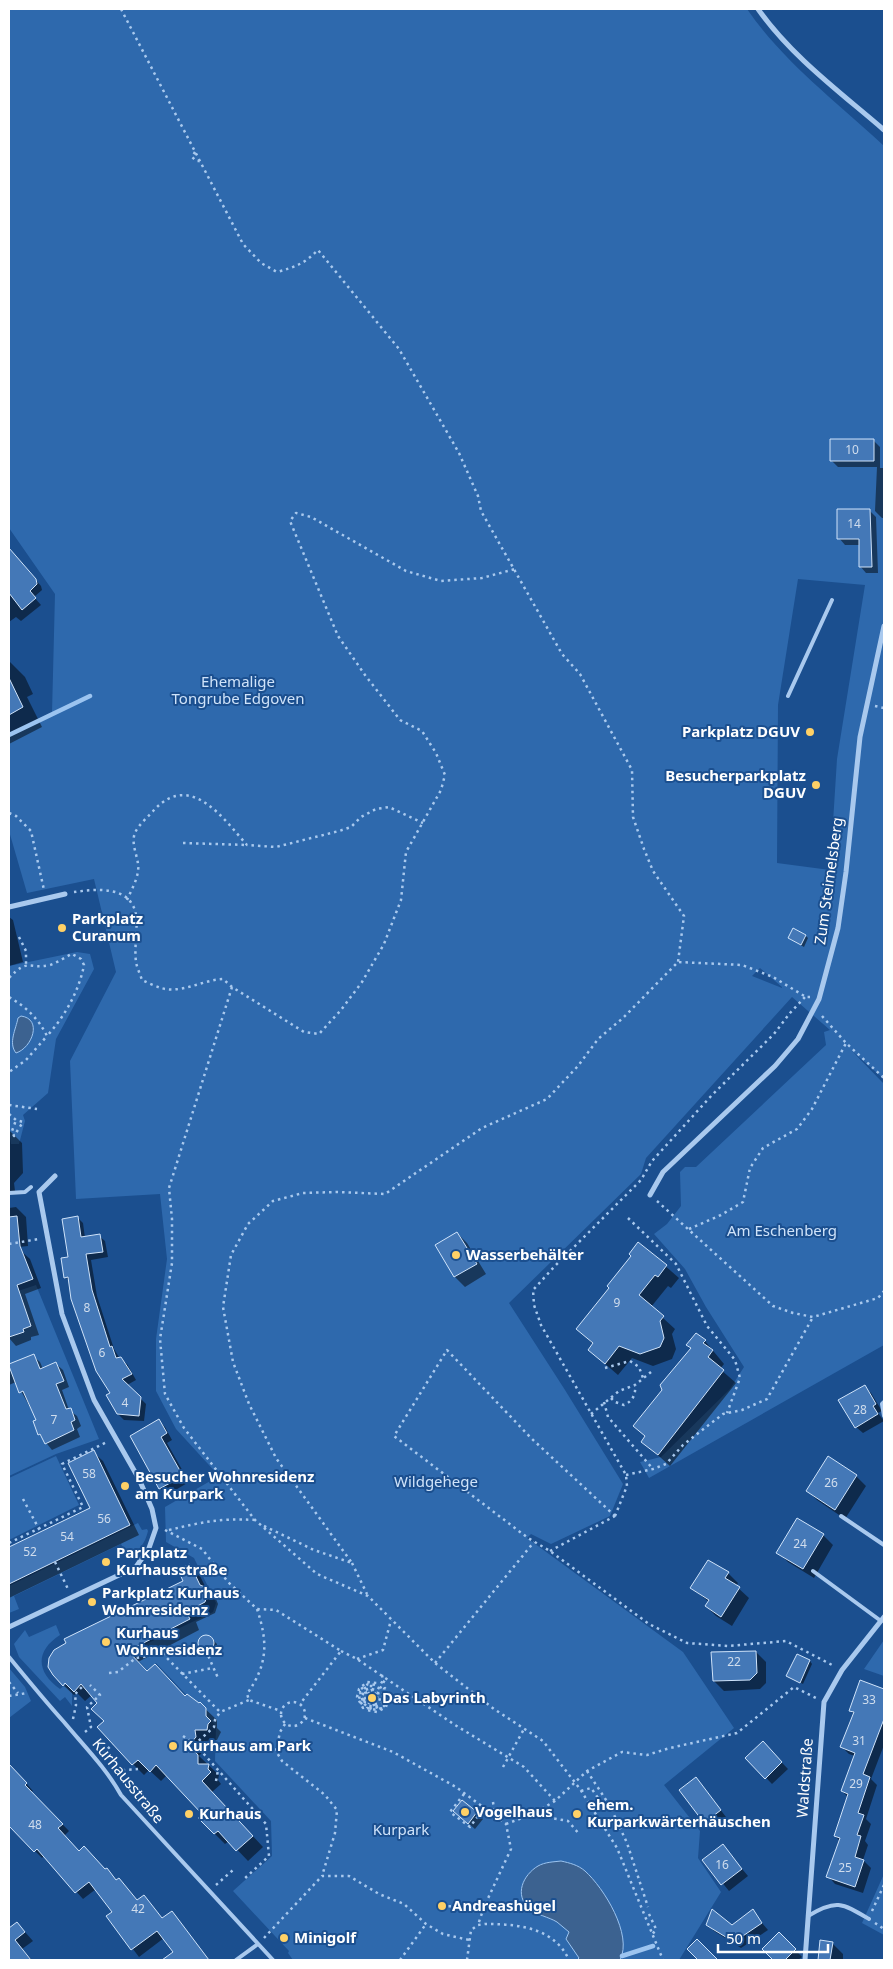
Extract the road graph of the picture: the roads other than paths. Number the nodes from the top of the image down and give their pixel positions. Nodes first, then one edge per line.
1 (758, 9) edge
2 (884, 130) edge
3 (832, 600) dead end
4 (884, 626) edge
5 (788, 696) dead end
6 (66, 894) road end
7 (9, 907) edge
8 (55, 1176) dead end
9 (31, 1187) dead end
10 (9, 1193) edge
11 (650, 1196) road end
12 (884, 1402) edge
13 (884, 1416) edge
14 (841, 1516) dead end
15 (884, 1545) edge
16 (813, 1571) dead end
17 (882, 1619) edge
18 (9, 1627) edge
19 (9, 1657) edge
20 (808, 1916) junction
21 (869, 1919) road end
22 (258, 1944) junction
23 (236, 1960) edge
24 (274, 1960) edge
25 (805, 1960) edge

1 - 2 street
3 - 5 lane
4 - 11 street, Zum Steimelsberg
6 - 7 street
8 - 18 street
9 - 10 lane
12 - 13 lane
14 - 15 lane
16 - 17 lane
17 - 20 street, Waldstraße
19 - 22 lane, Kurhausstraße
20 - 21 lane
20 - 25 street, Waldstraße
22 - 23 lane
22 - 24 lane, Kurhausstraße

